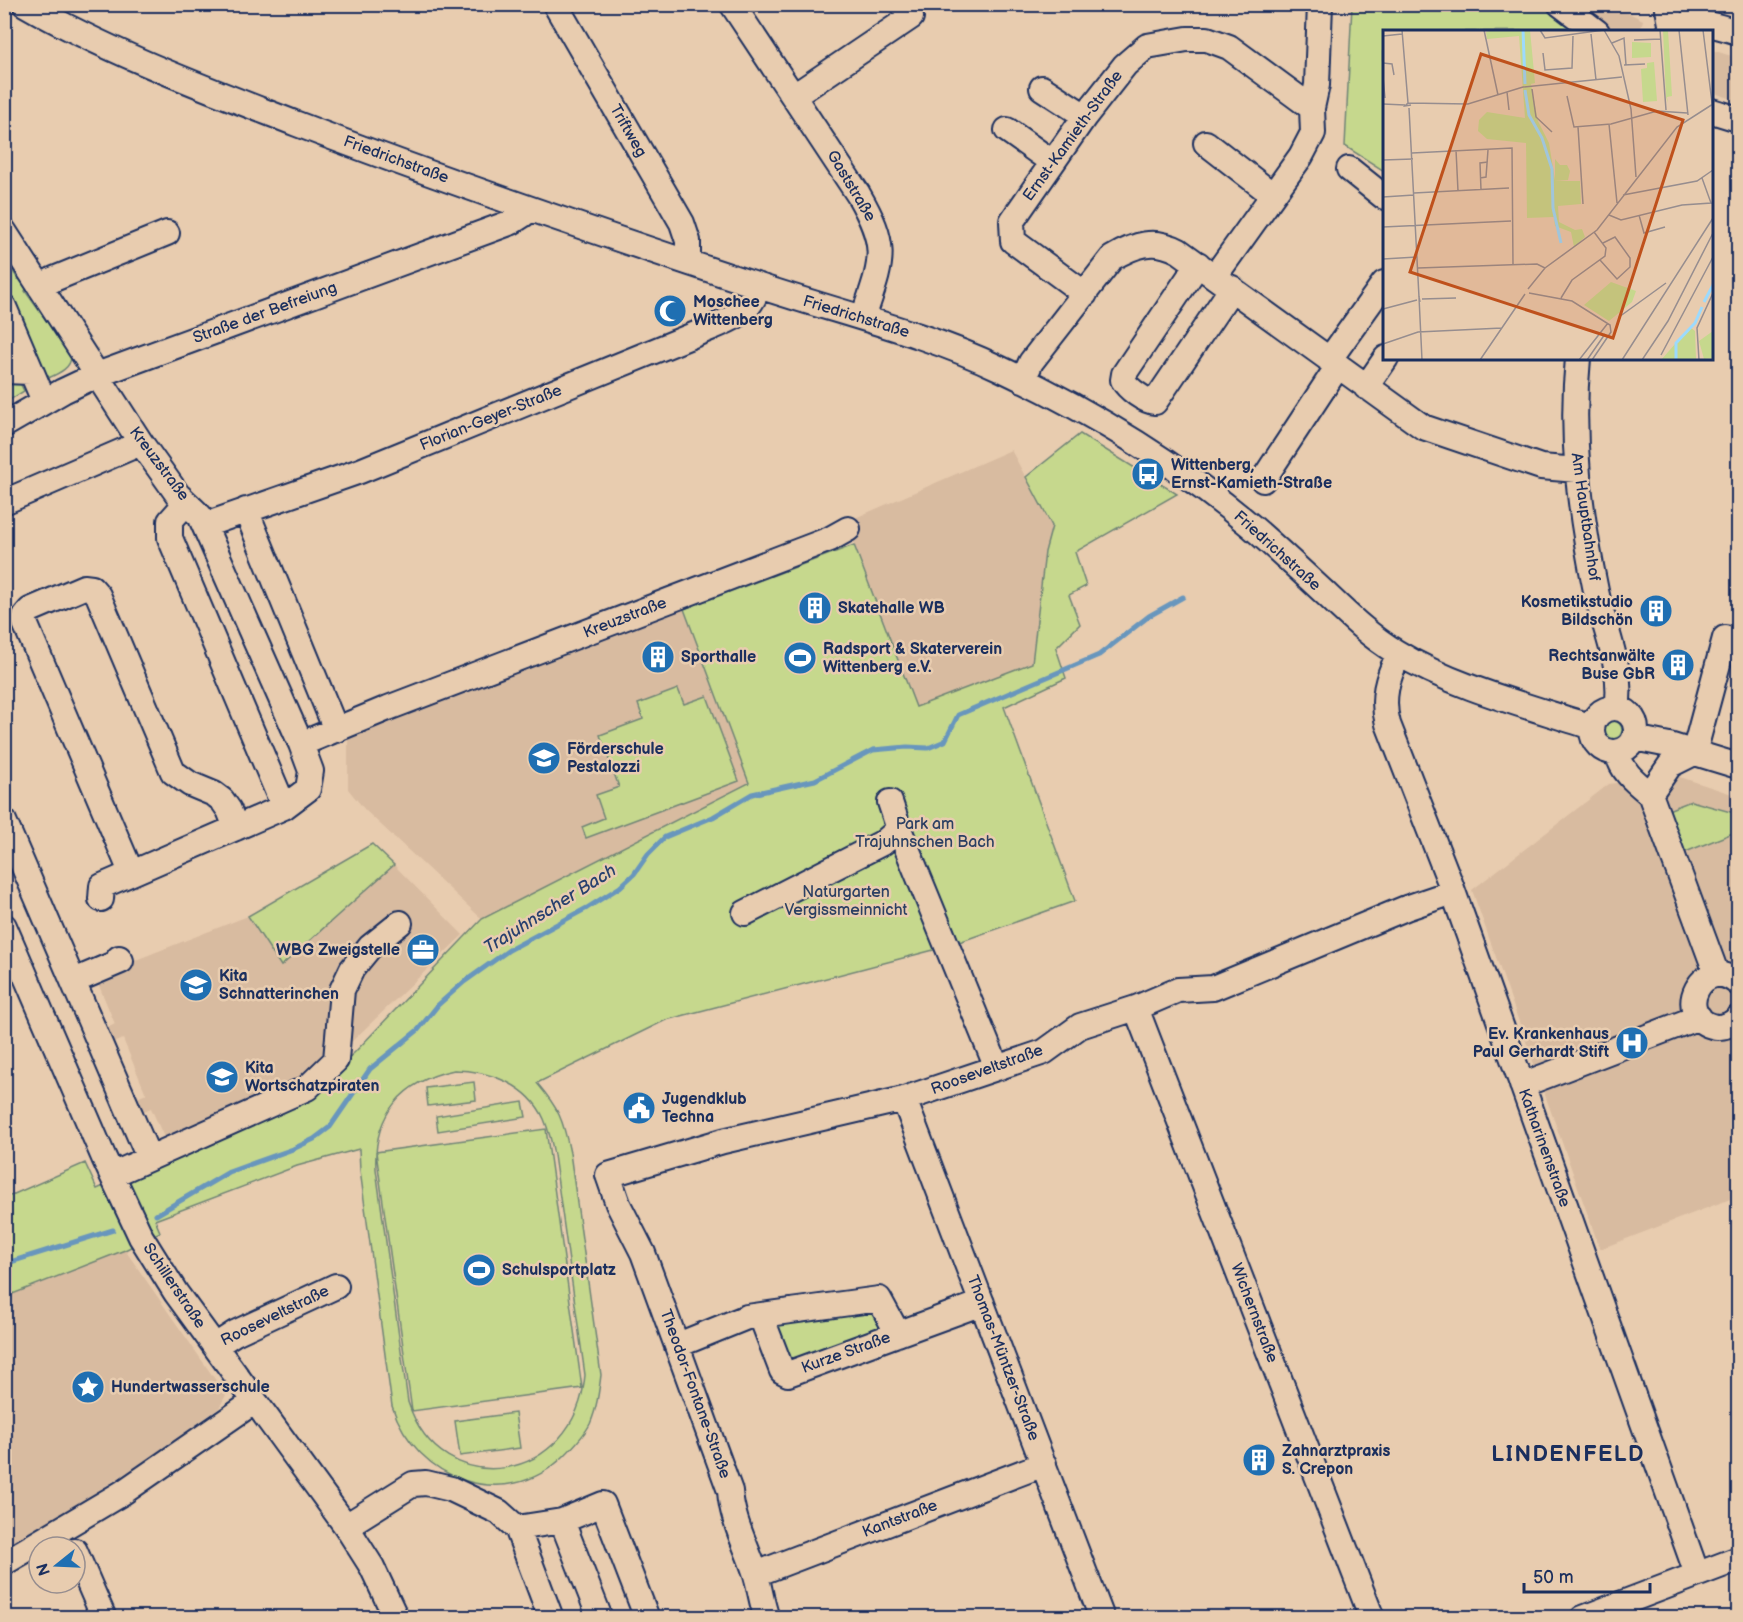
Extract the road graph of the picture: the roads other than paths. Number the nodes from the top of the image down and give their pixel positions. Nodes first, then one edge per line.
1 (24, 4) edge
2 (555, 4) edge
3 (732, 4) edge
4 (903, 4) edge
5 (1320, 4) edge
6 (1560, 4) edge
7 (1666, 4) edge
8 (1594, 30) edge
9 (1671, 30) edge
10 (1738, 32) edge
11 (1042, 88) dead end
12 (794, 96) junction
13 (1311, 108) junction
14 (1713, 111) edge
15 (1085, 116) junction
16 (1738, 119) edge
17 (1007, 130) dead end
18 (1206, 142) dead end
19 (1053, 162) junction
20 (1349, 169) dead end
21 (1273, 195) junction
22 (1383, 196) edge
23 (527, 208) junction
24 (4, 231) edge
25 (167, 233) dead end
26 (688, 262) junction
27 (1215, 276) junction
28 (1383, 285) edge
29 (759, 286) junction
30 (40, 287) junction
31 (1085, 294) junction
32 (4, 308) edge
33 (862, 318) junction
34 (1385, 360) edge
35 (1578, 360) edge
36 (1334, 363) junction
37 (4, 370) edge
38 (30, 372) junction
39 (97, 375) junction
40 (1023, 380) junction
41 (1366, 387) junction
42 (44, 401) junction
43 (4, 425) edge
44 (141, 443) junction
45 (1577, 470) junction
46 (1263, 480) dead end
47 (4, 502) edge
48 (186, 503) junction
49 (246, 510) junction
50 (206, 525) junction
51 (848, 529) dead end
52 (1725, 638) dead end
53 (1399, 654) junction
54 (1617, 708) junction
55 (1592, 726) junction
56 (336, 730) junction
57 (301, 744) junction
58 (1626, 745) junction
59 (1694, 753) junction
60 (1738, 766) edge
61 (1650, 794) junction
62 (891, 802) dead end
63 (284, 807) junction
64 (4, 820) edge
65 (236, 828) junction
66 (899, 829) junction
67 (131, 872) junction
68 (1453, 891) junction
69 (101, 899) dead end
70 (745, 913) dead end
71 (400, 923) dead end
72 (4, 926) edge
73 (119, 958) dead end
74 (1728, 979) edge
75 (74, 981) junction
76 (1136, 1008) junction
77 (1699, 1017) junction
78 (1738, 1018) edge
79 (997, 1068) junction
80 (1522, 1085) junction
81 (904, 1099) junction
82 (130, 1167) junction
83 (608, 1175) joint
84 (336, 1286) dead end
85 (982, 1303) junction
86 (761, 1316) junction
87 (898, 1334) junction
88 (678, 1345) junction
89 (215, 1346) junction
90 (255, 1401) junction
91 (1044, 1464) junction
92 (562, 1521) junction
93 (346, 1526) junction
94 (517, 1528) junction
95 (79, 1535) edge
96 (27, 1556) edge
97 (1738, 1559) edge
98 (4, 1563) edge
99 (1697, 1574) junction
100 (756, 1575) junction
101 (87, 1580) edge
102 (1621, 1611) edge
103 (104, 1617) edge
104 (396, 1617) edge
105 (551, 1617) edge
106 (600, 1617) edge
107 (647, 1617) edge
108 (767, 1617) edge
109 (1102, 1617) edge
110 (1372, 1617) edge
111 (1583, 1617) edge

1 - 23 street, Friedrichstraße
2 - 26 street, Triftweg
3 - 12 street, Gaststraße
4 - 12 street
5 - 13 street
6 - 8 street
7 - 9 street
9 - 10 street
11 - 15 street
12 - 33 street, Gaststraße
13 - 15 street, Ernst-Kamieth-Straße
13 - 21 street
14 - 16 street
15 - 19 street, Ernst-Kamieth-Straße
17 - 19 street
18 - 21 street
19 - 31 street, Ernst-Kamieth-Straße
20 - 22 street
21 - 27 street
23 - 26 street, Friedrichstraße
23 - 39 street, Straße der Befreiung
24 - 30 street, Kreuzstraße
25 - 30 street
26 - 29 street, Friedrichstraße
27 - 27 street
27 - 31 street
27 - 36 street
28 - 36 street
29 - 33 street, Friedrichstraße
29 - 49 street, Florian-Geyer-Straße
30 - 39 street, Kreuzstraße
31 - 40 street
32 - 38 street
33 - 40 street, Friedrichstraße
34 - 41 street
35 - 45 street, Am Hauptbahnhof
36 - 41 street
36 - 46 street
37 - 38 street
38 - 42 street
39 - 42 street, Straße der Befreiung
39 - 44 street, Kreuzstraße
40 - 53 street, Friedrichstraße
41 - 45 street
42 - 43 street, Straße der Befreiung
44 - 47 street
44 - 48 street, Kreuzstraße
45 - 54 street, Am Hauptbahnhof
48 - 50 street, Kreuzstraße
48 - 63 street
49 - 50 street, Florian-Geyer-Straße
49 - 56 street
50 - 57 street, Kreuzstraße
51 - 56 street, Kreuzstraße
52 - 59 street
53 - 55 street, Friedrichstraße
53 - 68 street, Katharinenstraße
54 - 55 street
54 - 58 street
55 - 58 street
56 - 57 street, Kreuzstraße
57 - 63 street, Kreuzstraße
58 - 59 street
58 - 61 street
59 - 60 street
59 - 61 street
61 - 74 street
62 - 66 street
63 - 65 street, Kreuzstraße
64 - 75 street
65 - 67 street, Kreuzstraße
65 - 67 street
66 - 70 street
66 - 79 street
67 - 69 street, Kreuzstraße
68 - 76 street, Rooseveltstraße
68 - 80 street, Katharinenstraße
71 - 82 street
72 - 82 street, Schillerstraße
73 - 75 street
74 - 77 street
75 - 82 street
76 - 79 street, Rooseveltstraße
76 - 110 street, Wichernstraße
77 - 78 street
77 - 80 street
79 - 81 street, Rooseveltstraße
80 - 99 street, Katharinenstraße
81 - 83 street, Rooseveltstraße
81 - 85 street, Thomas-Müntzer-Straße
82 - 89 street, Schillerstraße
83 - 88 street, Theodor-Fontane-Straße
84 - 89 street, Rooseveltstraße
85 - 87 street, Kurze Straße
85 - 91 street, Thomas-Müntzer-Straße
86 - 87 street, Kurze Straße
86 - 87 street, Kurze Straße
86 - 88 street, Kurze Straße
88 - 100 street, Theodor-Fontane-Straße
89 - 90 street, Schillerstraße
90 - 93 street, Schillerstraße
90 - 95 street
91 - 100 street, Kantstraße
91 - 109 street, Thomas-Müntzer-Straße
92 - 94 street
92 - 106 street
92 - 107 street
93 - 94 street
93 - 104 street, Schillerstraße
94 - 105 street
96 - 98 street
97 - 99 street
99 - 102 street
100 - 108 street, Theodor-Fontane-Straße
101 - 103 street
102 - 111 street

